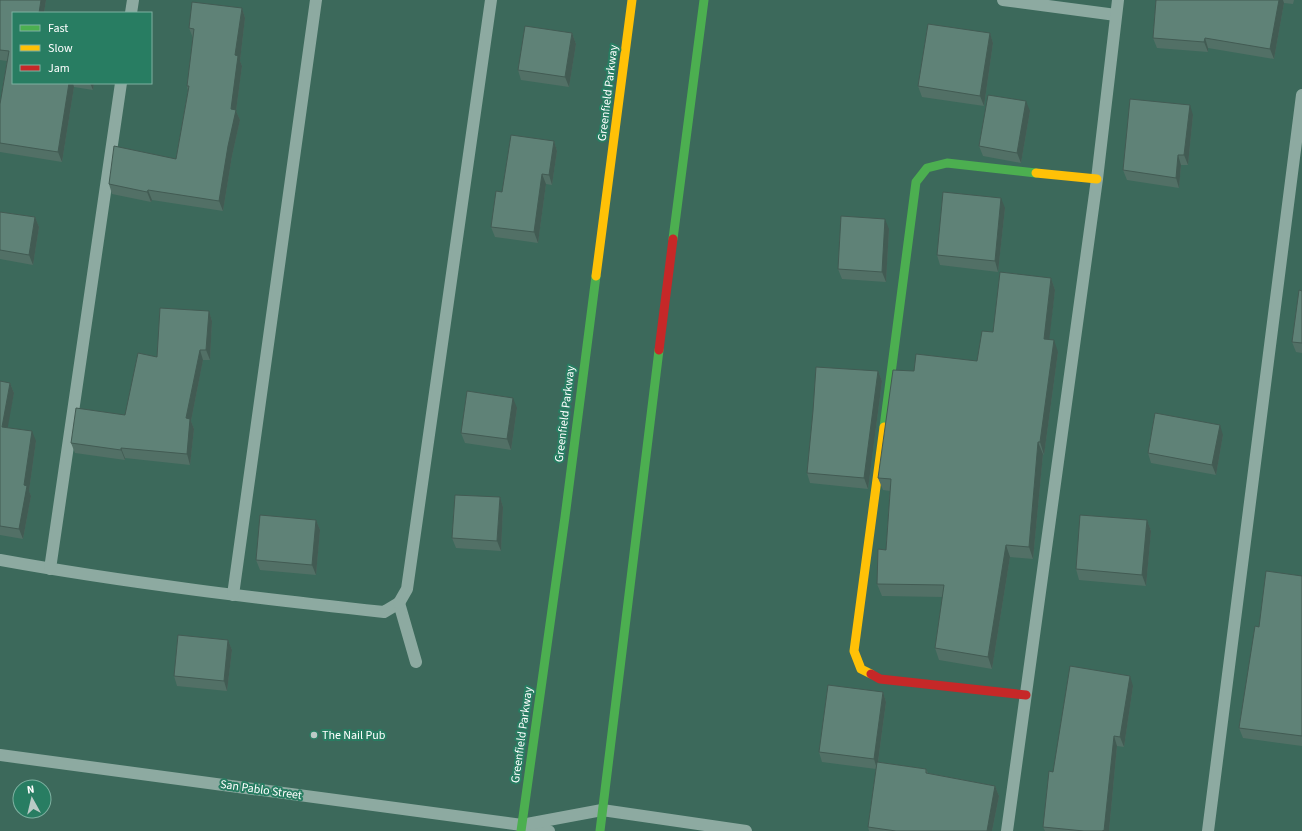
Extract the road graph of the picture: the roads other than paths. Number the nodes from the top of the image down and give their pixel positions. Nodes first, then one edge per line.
1 (133, 0) edge
2 (316, 0) edge
3 (490, 0) edge
4 (632, 0) edge
5 (704, 0) edge
6 (1003, 0) edge
7 (1118, 0) edge
8 (131, 12) edge
9 (1116, 15) junction
10 (121, 84) edge
11 (1302, 95) edge
12 (1097, 179) junction
13 (0, 560) edge
14 (50, 569) junction
15 (233, 595) junction
16 (399, 603) junction
17 (416, 662) dead end
18 (1026, 695) junction
19 (0, 756) edge
20 (602, 810) junction
21 (522, 828) edge
22 (549, 831) edge
23 (600, 831) edge
24 (746, 831) edge
25 (1007, 831) edge
26 (1208, 831) edge

1 - 8 street
2 - 15 street
3 - 16 street
4 - 21 main road, Greenfield Parkway
5 - 20 main road
6 - 9 street
7 - 9 street
9 - 12 street
10 - 14 street
11 - 26 street
12 - 18 street
12 - 18 main road
13 - 14 street
14 - 15 street
15 - 16 street
16 - 17 street
18 - 25 street
19 - 21 street, San Pablo Street
20 - 21 street
20 - 23 main road
20 - 24 street
21 - 22 street

